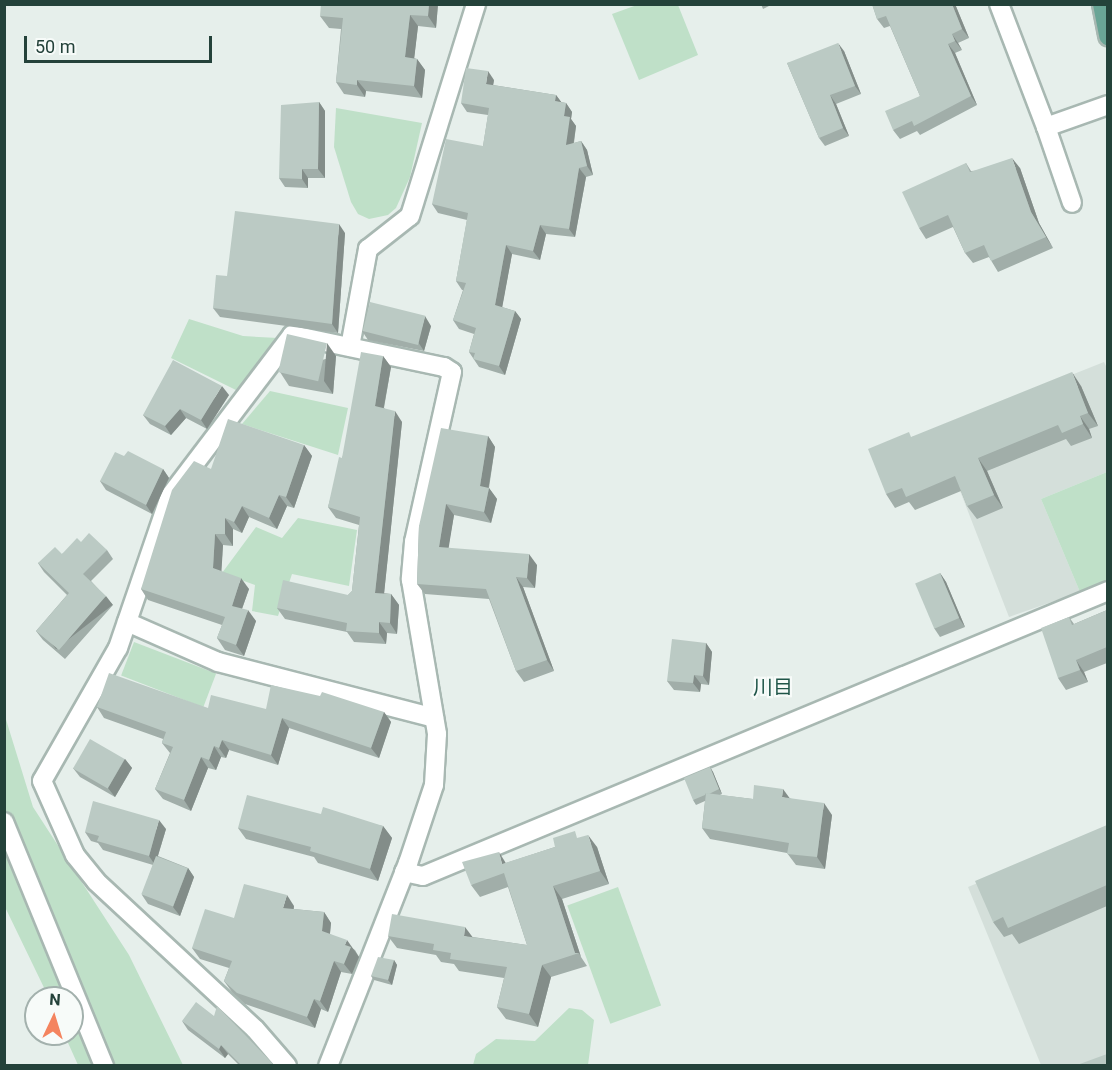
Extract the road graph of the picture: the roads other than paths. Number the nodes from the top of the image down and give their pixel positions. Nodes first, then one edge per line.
1 (476, 4) edge
2 (999, 4) edge
3 (1102, 4) edge
4 (1107, 36) edge
5 (1107, 105) edge
6 (1046, 127) junction
7 (1072, 203) dead end
8 (350, 347) junction
9 (1107, 591) edge
10 (127, 622) junction
11 (434, 718) junction
12 (4, 822) edge
13 (404, 872) junction
14 (104, 1065) edge
15 (287, 1065) edge
16 (328, 1065) edge

1 - 8 street
2 - 6 street
3 - 4 main road
5 - 6 street
6 - 7 street
8 - 10 street
8 - 11 street
9 - 13 street
10 - 11 street
10 - 15 street
11 - 13 street
12 - 14 street
13 - 16 street

